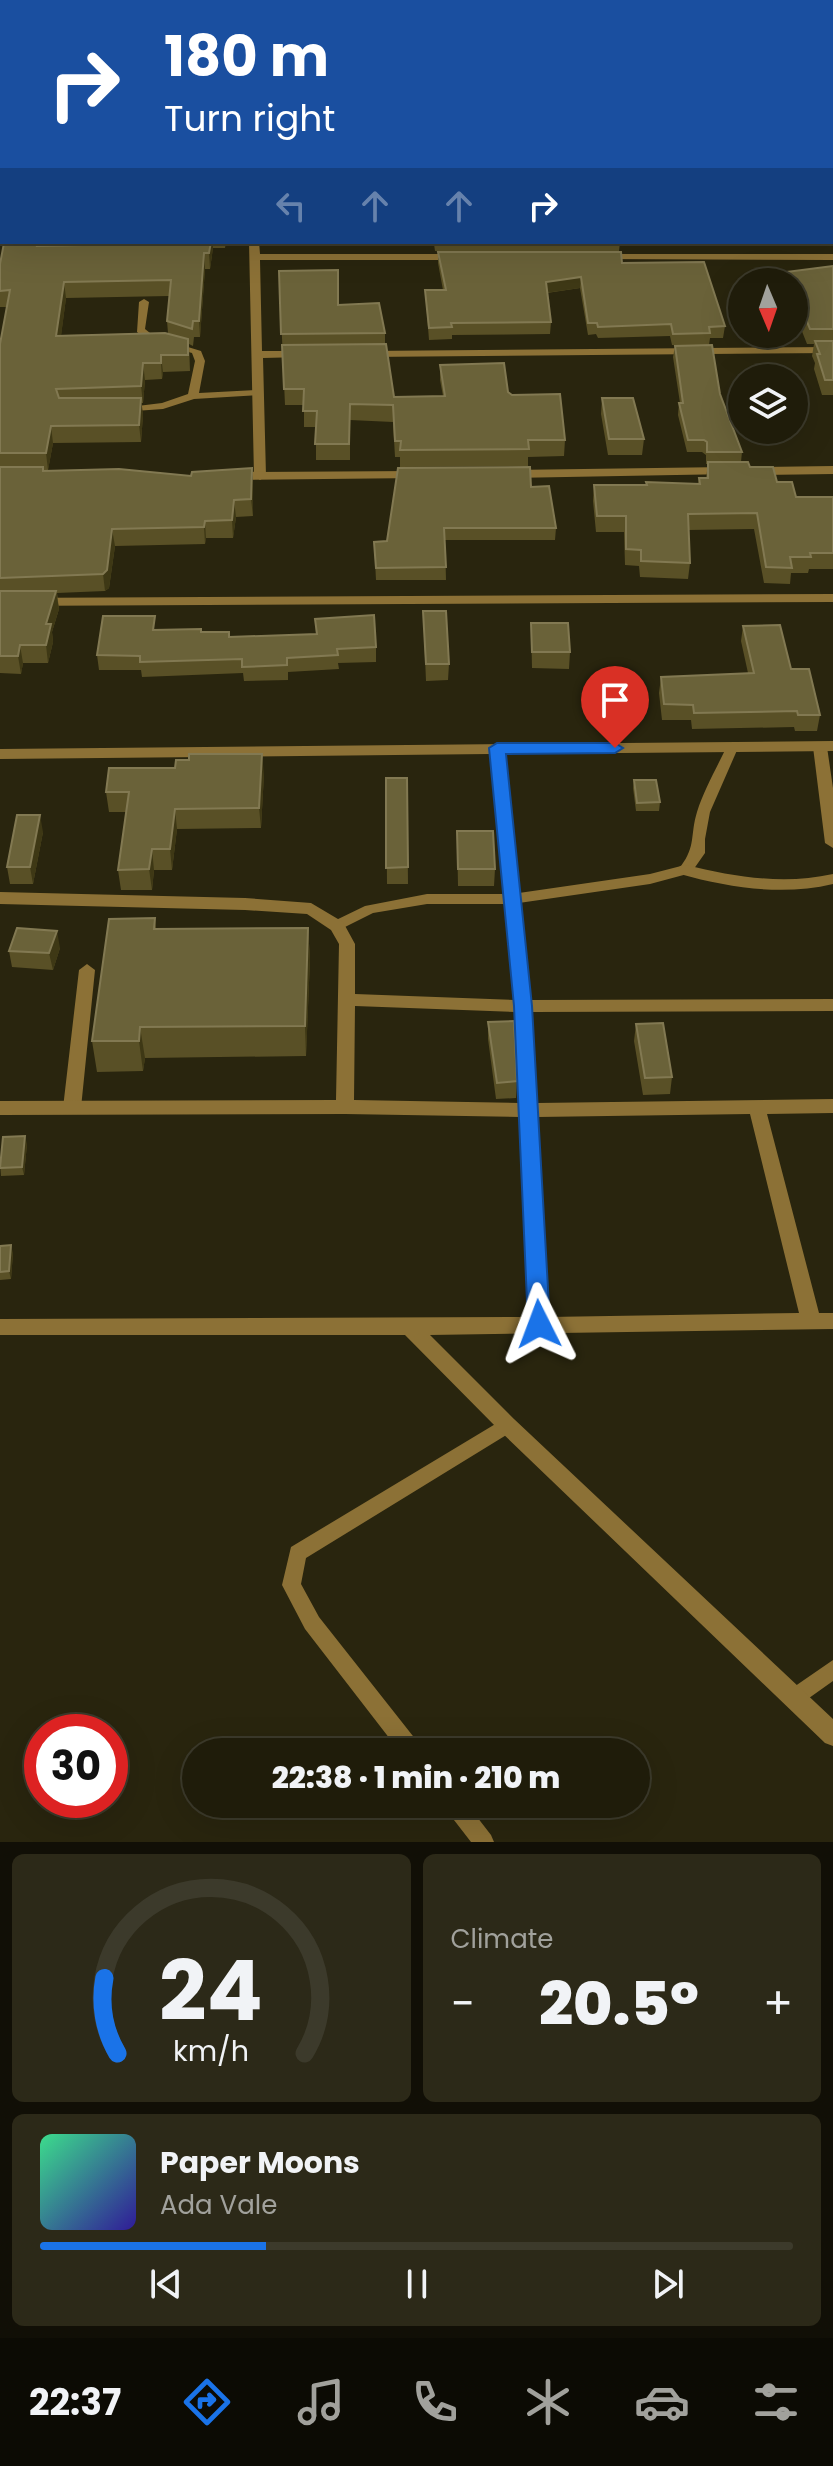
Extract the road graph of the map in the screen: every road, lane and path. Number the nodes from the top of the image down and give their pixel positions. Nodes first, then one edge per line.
1 (254, 244) edge
2 (254, 257) junction
3 (473, 257) edge
4 (583, 257) edge
5 (833, 257) edge
6 (144, 302) dead end
7 (833, 350) edge
8 (323, 354) edge
9 (354, 354) edge
10 (259, 355) junction
11 (258, 393) junction
12 (193, 396) junction
13 (106, 411) edge
14 (833, 470) edge
15 (435, 474) edge
16 (499, 474) edge
17 (214, 476) edge
18 (260, 476) junction
19 (833, 598) edge
20 (0, 602) edge
21 (826, 746) edge
22 (497, 748) junction
23 (732, 748) junction
24 (0, 754) edge
25 (833, 843) edge
26 (686, 870) junction
27 (833, 879) edge
28 (0, 898) edge
29 (512, 899) junction
30 (337, 926) junction
31 (87, 970) dead end
32 (346, 1000) junction
33 (833, 1005) edge
34 (523, 1006) junction
35 (833, 1106) edge
36 (345, 1107) junction
37 (757, 1107) junction
38 (0, 1108) edge
39 (72, 1108) junction
40 (527, 1110) junction
41 (811, 1321) junction
42 (833, 1321) edge
43 (539, 1324) junction
44 (0, 1327) edge
45 (409, 1327) junction
46 (507, 1425) junction
47 (833, 1669) edge
48 (795, 1698) junction
49 (833, 1735) edge
50 (402, 1738) edge
51 (465, 1818) edge
52 (484, 1842) edge

1 - 2 street
2 - 3 street
2 - 10 street
4 - 5 street
6 - 12 lane
7 - 9 street
8 - 10 street
10 - 11 street
11 - 12 lane
11 - 18 street
12 - 13 lane
14 - 16 street
15 - 18 street
17 - 18 street
19 - 20 street
21 - 23 street
21 - 25 street
22 - 23 street
22 - 24 street
22 - 29 street
23 - 26 lane
26 - 27 street
26 - 29 lane
28 - 30 street
29 - 30 lane
29 - 34 street
30 - 32 street
31 - 39 street
32 - 34 street
32 - 36 street
33 - 34 street
34 - 40 street
35 - 37 street
36 - 39 street
36 - 40 street
37 - 40 street
37 - 41 street
38 - 39 street
40 - 43 street
41 - 42 street
41 - 43 street
43 - 45 street
44 - 45 street
45 - 46 street
46 - 48 street
46 - 50 lane
47 - 48 lane
48 - 49 street
51 - 52 lane

